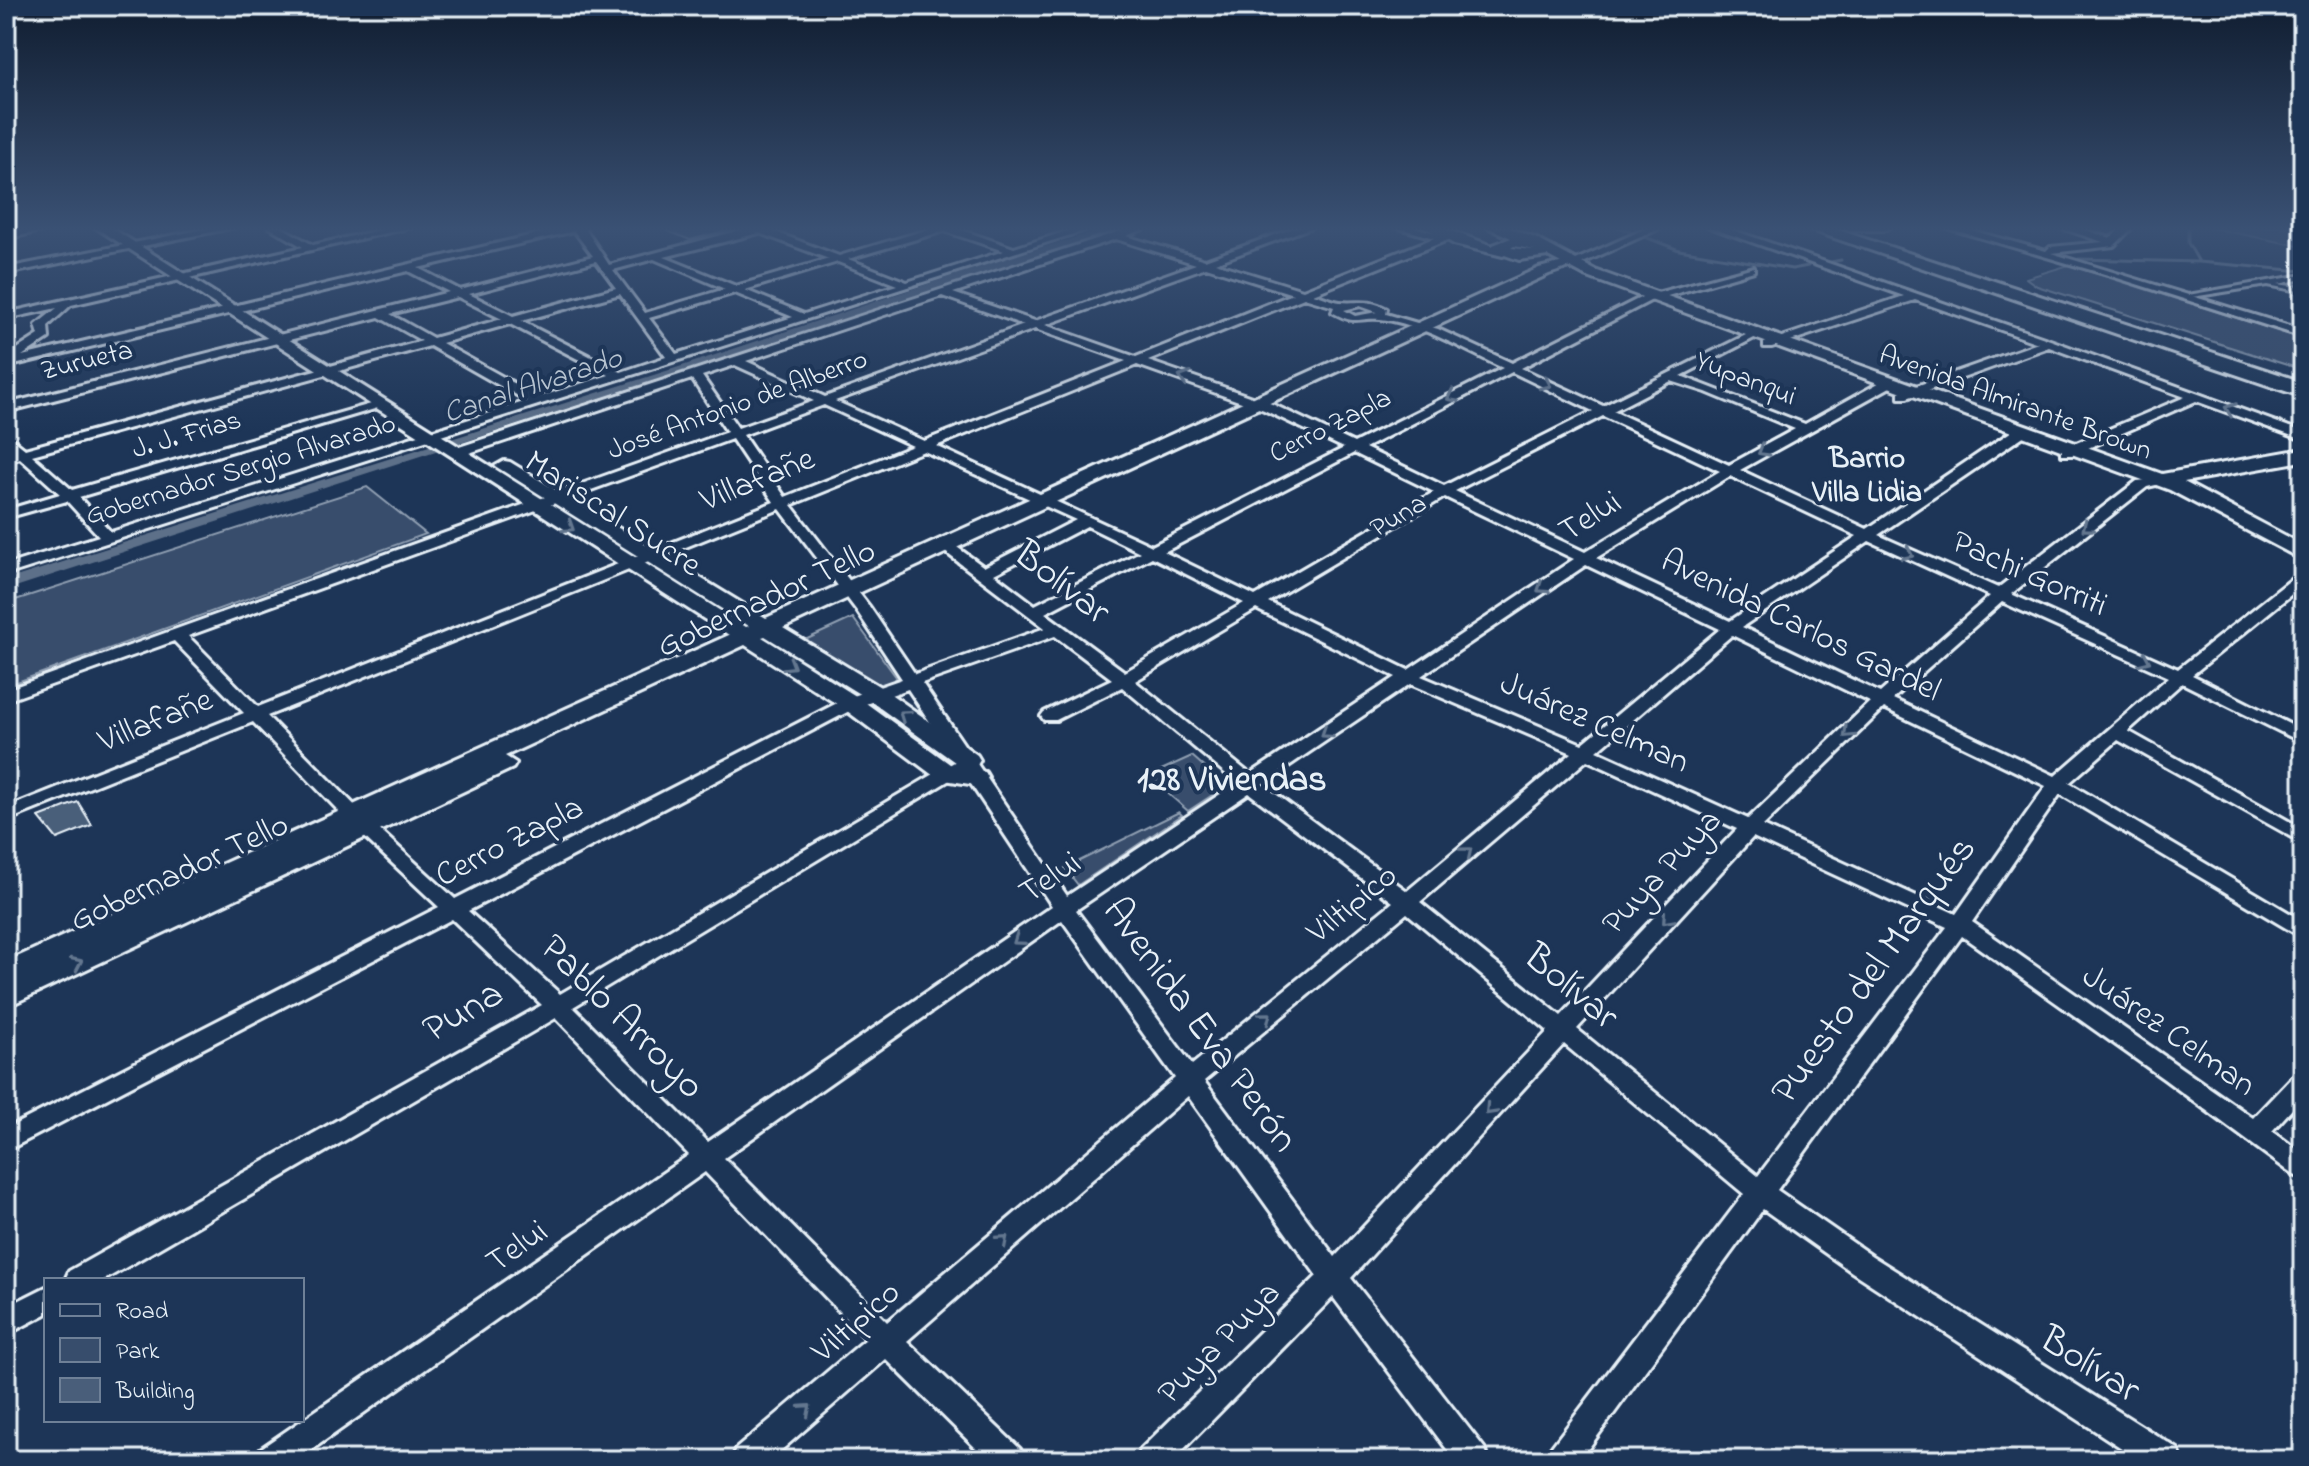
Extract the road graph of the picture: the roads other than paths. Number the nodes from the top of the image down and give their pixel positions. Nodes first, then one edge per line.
1 (97, 295) edge
2 (217, 295) edge
3 (289, 295) edge
4 (445, 295) edge
5 (465, 295) edge
6 (602, 295) edge
7 (626, 295) edge
8 (717, 295) edge
9 (749, 295) edge
10 (874, 295) edge
11 (936, 295) edge
12 (950, 295) edge
13 (1116, 295) edge
14 (1298, 295) edge
15 (1311, 295) edge
16 (1502, 295) edge
17 (1644, 295) edge
18 (1660, 295) edge
19 (2031, 295) edge
20 (2182, 295) edge
21 (1916, 296) joint
22 (1651, 298) junction
23 (72, 301) junction
24 (237, 308) junction
25 (2075, 311) junction
26 (379, 312) junction
27 (6, 316) edge
28 (642, 317) junction
29 (804, 318) junction
30 (512, 320) junction
31 (1036, 324) junction
32 (1429, 330) junction
33 (2303, 334) edge
34 (282, 337) junction
35 (1762, 339) junction
36 (432, 342) junction
37 (2049, 343) junction
38 (673, 359) junction
39 (736, 361) junction
40 (6, 362) edge
41 (1140, 362) junction
42 (1511, 367) junction
43 (335, 369) junction
44 (695, 374) junction
45 (620, 376) junction
46 (1669, 376) junction
47 (2303, 376) edge
48 (2303, 383) edge
49 (1896, 389) junction
50 (2303, 390) edge
51 (2197, 396) junction
52 (2303, 397) edge
53 (824, 400) junction
54 (538, 402) junction
55 (382, 405) junction
56 (1263, 406) junction
57 (6, 408) edge
58 (1602, 410) junction
59 (1804, 428) junction
60 (2020, 432) junction
61 (736, 433) junction
62 (439, 434) junction
63 (2303, 436) edge
64 (6, 438) edge
65 (927, 446) junction
66 (1353, 448) junction
67 (465, 450) junction
68 (2070, 450) junction
69 (23, 454) junction
70 (2303, 455) edge
71 (6, 458) edge
72 (1732, 469) junction
73 (2156, 481) junction
74 (1445, 491) junction
75 (69, 495) junction
76 (557, 497) junction
77 (782, 503) junction
78 (1048, 503) junction
79 (535, 505) junction
80 (6, 514) edge
81 (1087, 520) junction
82 (1867, 535) junction
83 (109, 538) junction
84 (951, 548) junction
85 (1148, 552) junction
86 (2303, 554) edge
87 (653, 557) junction
88 (1586, 558) junction
89 (2303, 562) edge
90 (630, 566) junction
91 (6, 570) edge
92 (985, 573) junction
93 (2303, 577) edge
94 (852, 594) junction
95 (2000, 596) junction
96 (1254, 603) junction
97 (1034, 612) junction
98 (1732, 627) junction
99 (1055, 630) junction
100 (176, 633) junction
101 (760, 635) junction
102 (2180, 676) junction
103 (1409, 677) junction
104 (1124, 680) junction
105 (912, 681) junction
106 (874, 693) junction
107 (6, 696) edge
108 (1883, 699) junction
109 (851, 703) junction
110 (255, 714) junction
111 (1050, 716) dead end
112 (2116, 731) junction
113 (2303, 738) edge
114 (1585, 752) junction
115 (972, 769) junction
116 (947, 774) junction
117 (1250, 784) junction
118 (2057, 784) junction
119 (6, 815) edge
120 (359, 820) junction
121 (1748, 830) junction
122 (2303, 837) edge
123 (1407, 902) junction
124 (454, 907) junction
125 (1064, 908) junction
126 (1960, 924) junction
127 (2303, 931) edge
128 (6, 974) edge
129 (6, 996) edge
130 (558, 1006) junction
131 (1563, 1032) junction
132 (1192, 1078) junction
133 (2303, 1081) edge
134 (2255, 1133) junction
135 (6, 1141) edge
136 (707, 1155) junction
137 (2303, 1168) edge
138 (1758, 1191) junction
139 (1334, 1277) junction
140 (82, 1278) edge
141 (44, 1300) edge
142 (6, 1322) edge
143 (886, 1340) junction
144 (271, 1460) edge
145 (747, 1460) edge
146 (1009, 1460) edge
147 (1152, 1460) edge
148 (1474, 1460) edge
149 (1561, 1460) edge
150 (2167, 1460) edge

1 - 23 street
2 - 24 street
3 - 24 street
4 - 26 street, Zurueta
5 - 30 street
6 - 30 street
7 - 28 street
8 - 28 street
9 - 29 street
10 - 29 street, Gobernador Sergio Alvarado
11 - 39 street
12 - 31 street, Avenida Carlos Gardel
13 - 31 street, José Antonio de Alberro
14 - 41 street, Villafañe
15 - 32 street, Pachi Gorriti
16 - 32 street, Gobernador Tello
17 - 22 main road, Avenida Almirante Brown
18 - 22 street, Cerro Zapla
19 - 25 highway
20 - 33 street
21 - 35 street, Puna
21 - 37 street
22 - 35 main road, Avenida Almirante Brown
22 - 42 street, Cerro Zapla
23 - 27 street
23 - 40 street
24 - 34 street
24 - 40 street
25 - 47 highway
25 - 48 highway
25 - 50 highway
25 - 52 highway
26 - 34 street, Zurueta
26 - 36 street
28 - 38 street
29 - 38 street, Gobernador Sergio Alvarado
30 - 36 street
30 - 45 street
31 - 41 street, Avenida Carlos Gardel
31 - 53 street, José Antonio de Alberro
32 - 42 street, Pachi Gorriti
32 - 56 street, Gobernador Tello
34 - 43 street
34 - 57 street, Zurueta
35 - 46 street, Puna
35 - 49 main road, Avenida Almirante Brown
36 - 43 street
36 - 54 street
37 - 49 street, Telui
37 - 51 street
38 - 45 street, Gobernador Sergio Alvarado
39 - 44 street
39 - 53 street, Bolívar
56 -> 41 street, Avenida Carlos Gardel
41 - 65 street, Villafañe
42 -> 58 street, Pachi Gorriti
42 -> 66 street, Cerro Zapla
43 - 55 street
43 - 62 street
43 - 69 street
44 - 61 street, Avenida Eva Perón
44 - 67 street
45 - 54 street, Gobernador Sergio Alvarado
46 - 58 street, Puna
46 - 59 street, Yupanqui
49 - 59 street, Telui
49 - 60 main road, Avenida Almirante Brown
63 -> 51 street
51 - 68 street
53 - 61 street, José Antonio de Alberro
53 - 65 street, Bolívar
54 - 62 street, Gobernador Sergio Alvarado
55 - 62 street
55 - 75 street, J. J. Frias
56 - 66 street, Avenida Carlos Gardel
56 - 78 street, Gobernador Tello
58 - 72 street, Pachi Gorriti
58 - 74 street, Puna
59 -> 72 street, Telui
60 - 68 main road, Avenida Almirante Brown
60 - 82 street, Viltipico
61 - 76 street, José Antonio de Alberro
61 - 77 street, Avenida Eva Perón
62 - 67 street
62 - 83 street, Gobernador Sergio Alvarado
64 - 69 street
65 - 77 street, Villafañe
65 - 78 street, Bolívar
66 - 74 street, Avenida Carlos Gardel
66 - 85 street, Cerro Zapla
67 - 76 street, Mariscal Sucre
67 - 79 street, Mariscal Sucre
68 - 73 main road, Avenida Almirante Brown
69 - 71 street
69 - 75 street
70 - 73 main road, Puya Puya
72 - 82 street, Pachi Gorriti
72 - 88 street, Telui
73 - 86 main road, Avenida Almirante Brown
73 - 89 main road, Avenida Almirante Brown
73 -> 95 street, Puya Puya
74 - 88 street, Avenida Carlos Gardel
74 - 96 street, Puna
75 - 80 street, J. J. Frias
75 - 83 street
76 - 79 street, José Antonio de Alberro
76 - 87 street, Mariscal Sucre
77 - 87 street, Villafañe
77 - 94 street, Avenida Eva Perón
78 - 81 street, Juárez Celman
78 - 84 street, Gobernador Tello
79 -> 90 street, Mariscal Sucre
79 - 100 street, José Antonio de Alberro
81 - 85 street, Juárez Celman
81 - 92 street
82 -> 95 street, Pachi Gorriti
82 - 98 street, Viltipico
83 - 91 street, Gobernador Sergio Alvarado
84 - 92 street, Bolívar
84 - 94 street, Gobernador Tello
85 - 96 street, Juárez Celman
85 - 97 street, Cerro Zapla
87 - 90 street, Villafañe
87 - 101 street, Mariscal Sucre
88 - 98 street, Avenida Carlos Gardel
88 -> 103 street, Telui
90 - 101 street, Mariscal Sucre
90 - 110 street, Villafañe
92 - 97 street, Bolívar
93 - 102 street, Puesto del Marqués
94 - 101 street, Gobernador Tello
94 - 105 street, Avenida Eva Perón
95 -> 102 street, Pachi Gorriti
95 - 108 street, Puya Puya
96 - 103 street, Juárez Celman
96 - 104 street, Puna
97 - 99 street, Bolívar
98 - 108 street, Avenida Carlos Gardel
98 - 114 street, Viltipico
99 - 104 street, Bolívar
99 - 105 street, Cerro Zapla
100 - 107 street, José Antonio de Alberro
100 - 110 street, Pablo Arroyo
101 - 106 street, Mariscal Sucre
101 -> 109 street, Mariscal Sucre
101 - 120 street, Gobernador Tello
102 - 112 street, Puesto del Marqués
102 - 113 street, Pachi Gorriti
103 - 114 street, Juárez Celman
103 -> 117 street, Telui
104 - 111 street, Puna
104 - 117 street, Bolívar
105 - 106 street, Cerro Zapla
105 - 115 street, Avenida Eva Perón
106 - 109 street, Cerro Zapla
115 -> 106 street, Mariscal Sucre
108 - 118 street, Avenida Carlos Gardel
108 -> 121 street, Puya Puya
109 - 116 street, Mariscal Sucre
109 - 124 street, Cerro Zapla
110 - 119 street, Villafañe
110 - 120 street, Pablo Arroyo
112 - 118 street, Puesto del Marqués
112 - 122 street
114 - 121 street, Juárez Celman
123 -> 114 street, Viltipico
115 - 116 street, Puna
115 - 125 street, Avenida Eva Perón
116 - 130 street, Puna
117 - 123 street, Bolívar
117 - 125 street, Telui
118 - 126 street, Puesto del Marqués
118 - 127 street, Avenida Carlos Gardel
120 - 124 street, Pablo Arroyo
120 - 128 street, Gobernador Tello
129 -> 120 street, Gobernador Tello
121 - 126 street, Juárez Celman
121 -> 131 street, Puya Puya
123 - 131 street, Bolívar
132 -> 123 street, Viltipico
124 - 130 street, Pablo Arroyo
124 - 135 street, Cerro Zapla
125 - 132 street, Avenida Eva Perón
125 -> 136 street, Telui
126 - 134 street, Juárez Celman
126 - 138 street, Puesto del Marqués
130 - 136 street, Pablo Arroyo
130 - 140 street, Puna
131 - 138 street, Bolívar
131 -> 139 street, Puya Puya
132 - 139 street, Avenida Eva Perón
143 -> 132 street, Viltipico
133 - 134 street
134 - 137 street, Juárez Celman
136 - 143 street, Pablo Arroyo
136 - 144 street, Telui
138 - 149 street, Puesto del Marqués
138 - 150 street, Bolívar
139 - 147 street, Puya Puya
139 - 148 street, Avenida Eva Perón
141 - 142 street
145 -> 143 street, Viltipico
143 - 146 street, Pablo Arroyo

